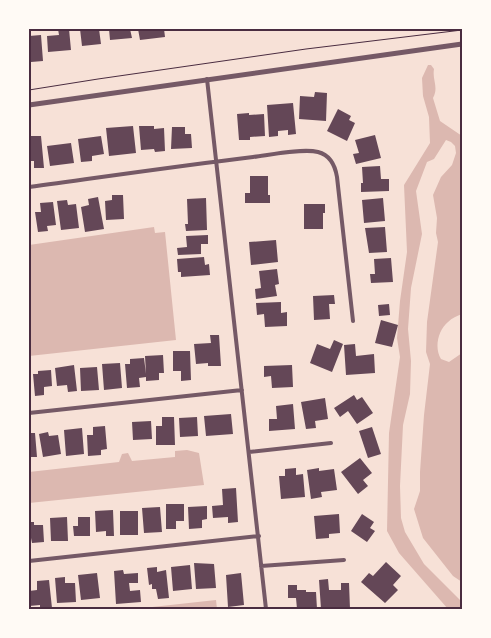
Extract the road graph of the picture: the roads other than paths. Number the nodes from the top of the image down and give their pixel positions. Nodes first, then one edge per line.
1 (462, 44) edge
2 (208, 79) junction
3 (29, 105) edge
4 (217, 161) junction
5 (29, 187) edge
6 (353, 320) dead end
7 (242, 390) junction
8 (29, 413) edge
9 (331, 443) dead end
10 (249, 452) junction
11 (259, 536) junction
12 (344, 560) dead end
13 (29, 561) edge
14 (261, 566) junction
15 (266, 609) edge

1 - 2 street
2 - 3 street
2 - 4 street
4 - 5 street
4 - 6 street
4 - 7 street
7 - 8 street
7 - 10 street
9 - 10 street
10 - 11 street
11 - 13 street
11 - 14 street
12 - 14 street
14 - 15 street

